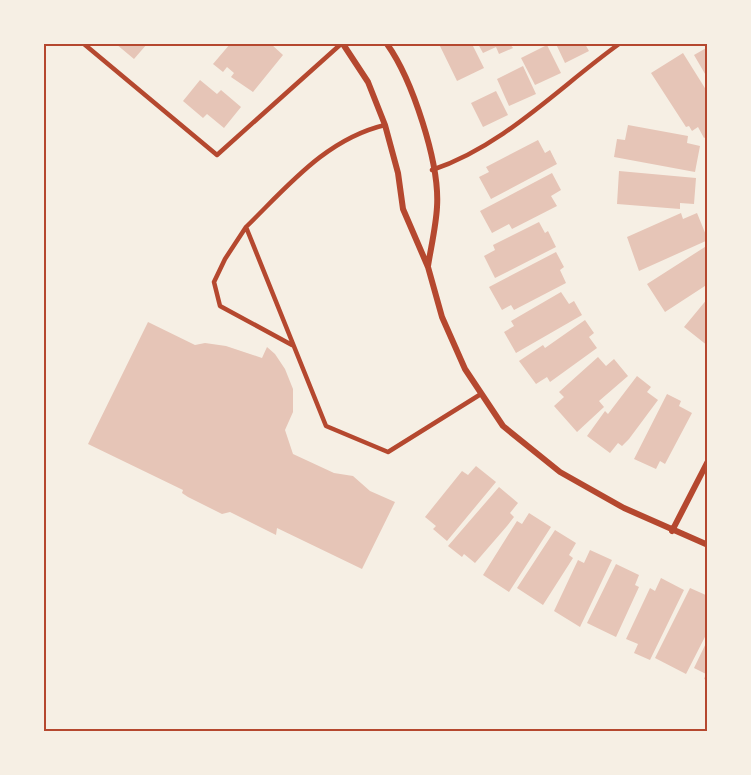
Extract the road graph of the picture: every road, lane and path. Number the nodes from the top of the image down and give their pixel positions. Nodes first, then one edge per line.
1 (84, 44) edge
2 (342, 44) edge
3 (387, 44) edge
4 (619, 44) edge
5 (385, 125) junction
6 (432, 170) junction
7 (246, 227) junction
8 (428, 267) junction
9 (292, 345) junction
10 (481, 394) junction
11 (708, 461) edge
12 (672, 531) junction
13 (708, 545) edge

1 - 2 lane
2 - 5 street
3 - 6 street
4 - 6 lane
5 - 7 lane
5 - 8 street
6 - 8 street
7 - 9 lane
7 - 9 lane
8 - 10 street
9 - 10 lane
10 - 12 street
11 - 12 street
12 - 13 street

